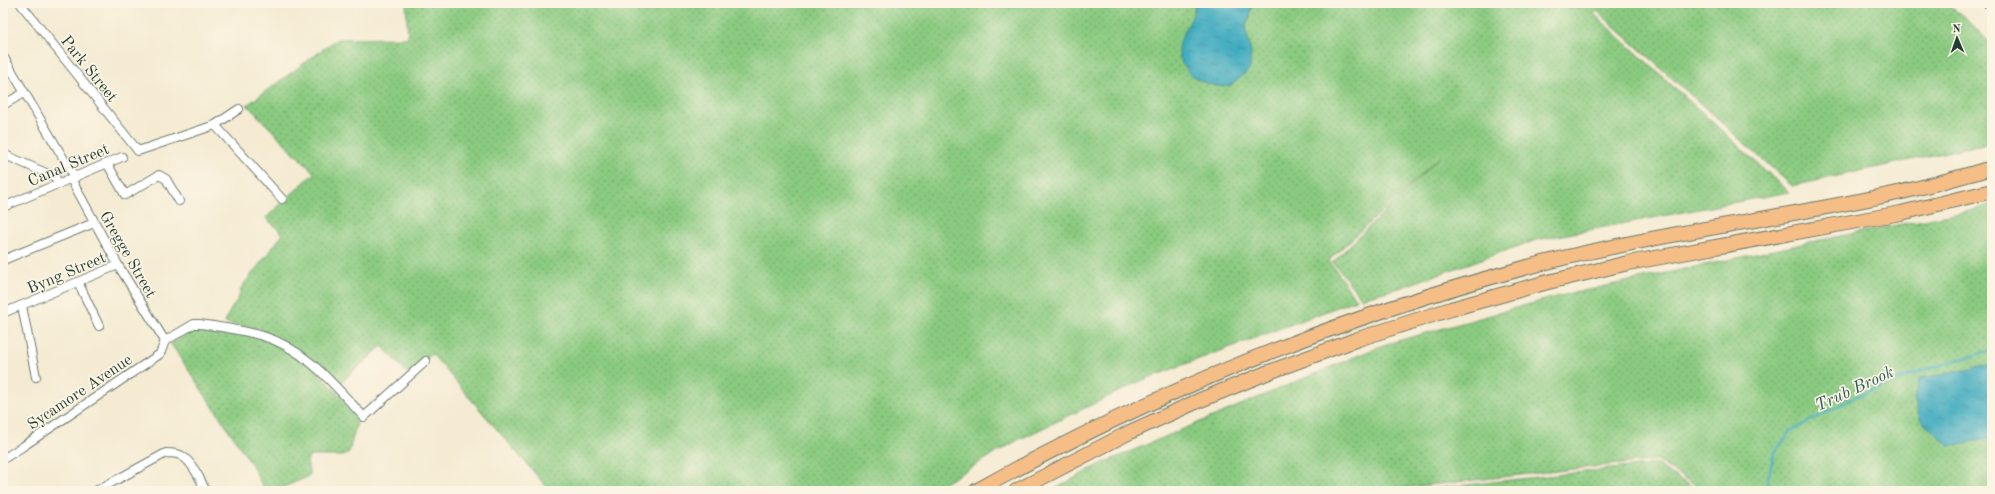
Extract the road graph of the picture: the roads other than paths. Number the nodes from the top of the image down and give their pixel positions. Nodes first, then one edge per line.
1 (20, 3) edge
2 (3, 56) edge
3 (24, 93) junction
4 (3, 106) edge
5 (239, 109) dead end
6 (215, 125) junction
7 (3, 154) edge
8 (122, 157) dead end
9 (107, 163) junction
10 (1992, 168) edge
11 (73, 178) junction
12 (59, 184) junction
13 (1992, 191) edge
14 (282, 200) dead end
15 (179, 201) dead end
16 (3, 207) edge
17 (94, 223) junction
18 (3, 260) edge
19 (118, 265) junction
20 (78, 282) junction
21 (22, 306) junction
22 (3, 313) edge
23 (99, 326) dead end
24 (165, 341) junction
25 (426, 361) dead end
26 (36, 377) dead end
27 (3, 459) edge
28 (96, 491) edge
29 (204, 491) edge
30 (976, 491) edge
31 (1016, 491) edge

1 - 6 street, Park Street
2 - 3 street, Gregge Street
3 - 4 street
3 - 11 street, Gregge Street
5 - 6 street
6 - 14 street
7 - 12 street
8 - 9 street, Canal Street
9 - 11 street, Canal Street
9 - 15 street
10 - 30 highway
11 - 12 street, Canal Street
11 - 17 street, Gregge Street
12 - 16 street, Canal Street
13 - 31 highway
17 - 18 street
17 - 19 street, Gregge Street
19 - 20 street, Byng Street
19 - 24 street, Gregge Street
20 - 21 street, Byng Street
20 - 23 street
21 - 22 street, Byng Street
21 - 26 street
24 - 25 street
24 - 27 street, Sycamore Avenue
28 - 29 street

